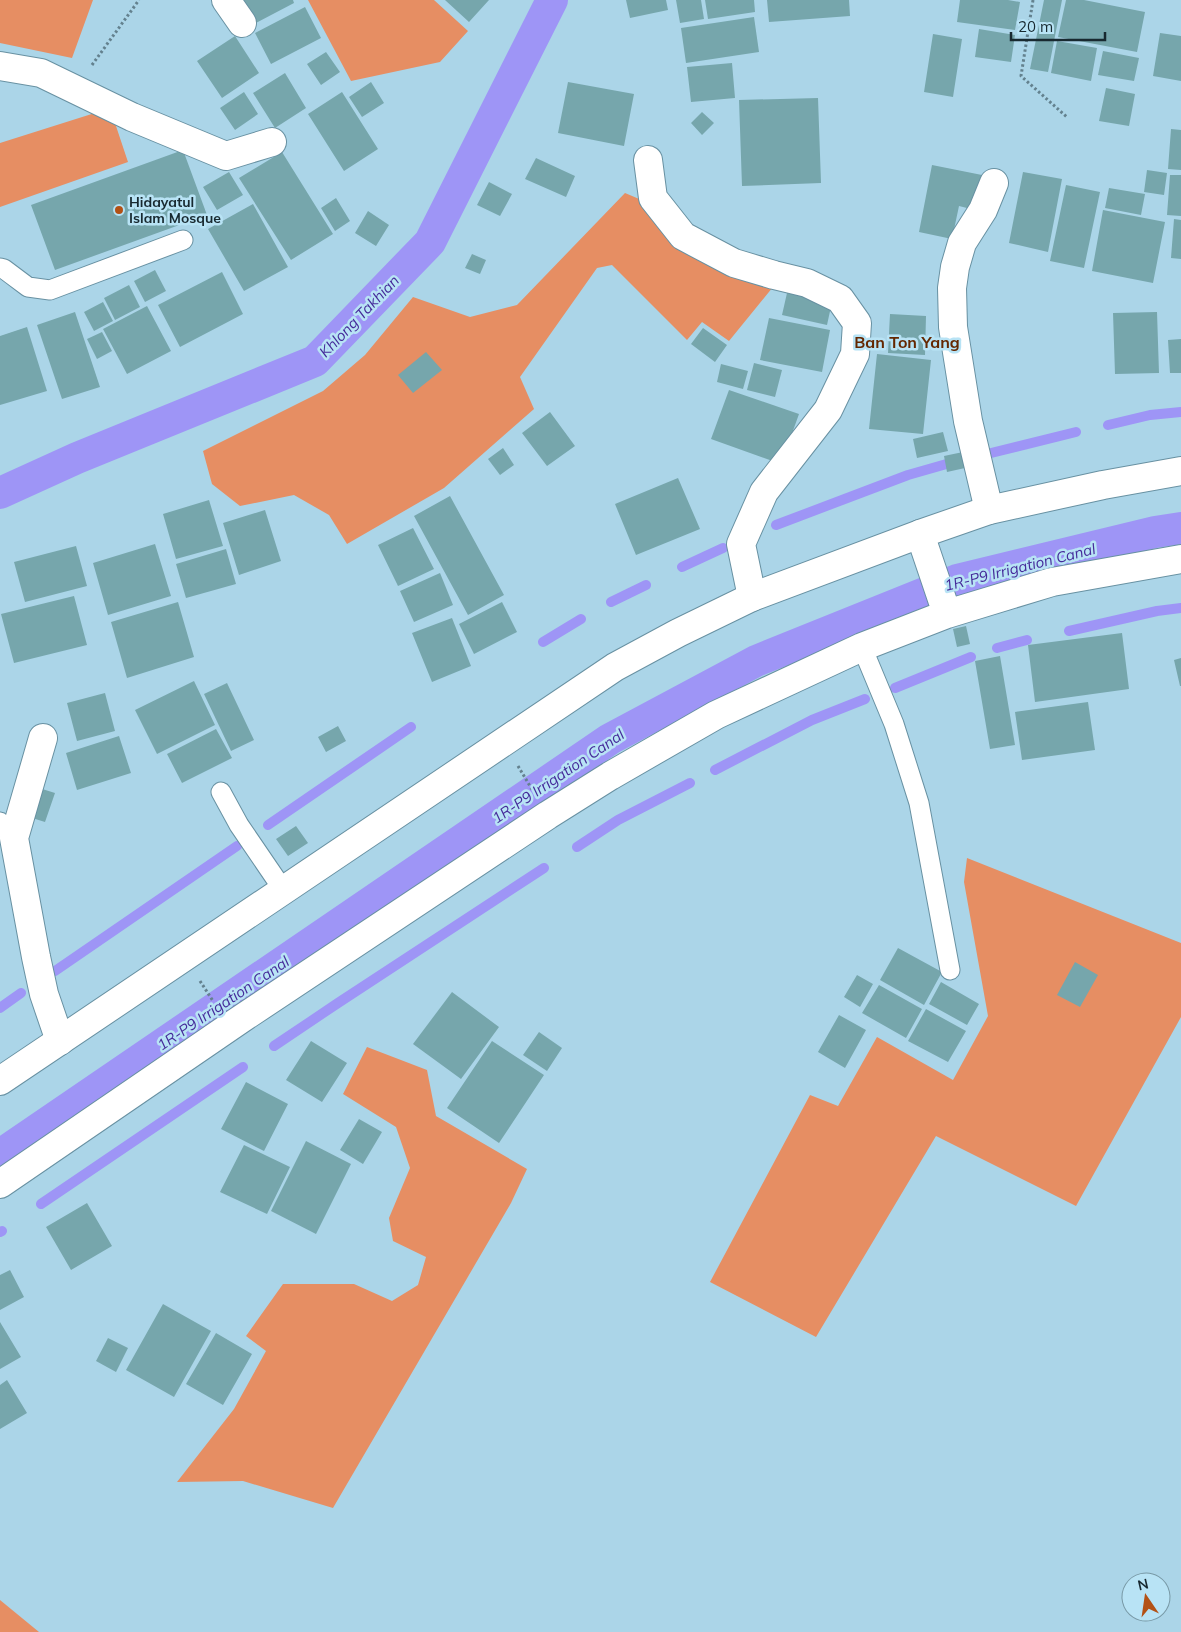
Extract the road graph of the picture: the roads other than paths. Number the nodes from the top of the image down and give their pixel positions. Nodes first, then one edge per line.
1 (226, 0) edge
2 (242, 23) dead end
3 (0, 66) edge
4 (272, 142) dead end
5 (648, 160) dead end
6 (994, 183) dead end
7 (183, 240) dead end
8 (0, 268) edge
9 (1181, 471) edge
10 (989, 510) junction
11 (920, 534) junction
12 (1181, 559) edge
13 (752, 597) junction
14 (945, 607) junction
15 (862, 648) junction
16 (43, 738) dead end
17 (221, 792) dead end
18 (7, 830) edge
19 (284, 891) junction
20 (950, 970) dead end
21 (60, 1040) junction
22 (0, 1081) edge
23 (0, 1184) edge

1 - 2 street
3 - 4 street
5 - 13 street
6 - 10 street
7 - 8 lane
9 - 10 street
10 - 11 street
11 - 13 street
11 - 14 street
12 - 14 street
13 - 19 street
14 - 15 street
15 - 20 lane
15 - 23 street
16 - 18 street
17 - 19 lane
18 - 21 street
19 - 21 street
21 - 22 street

